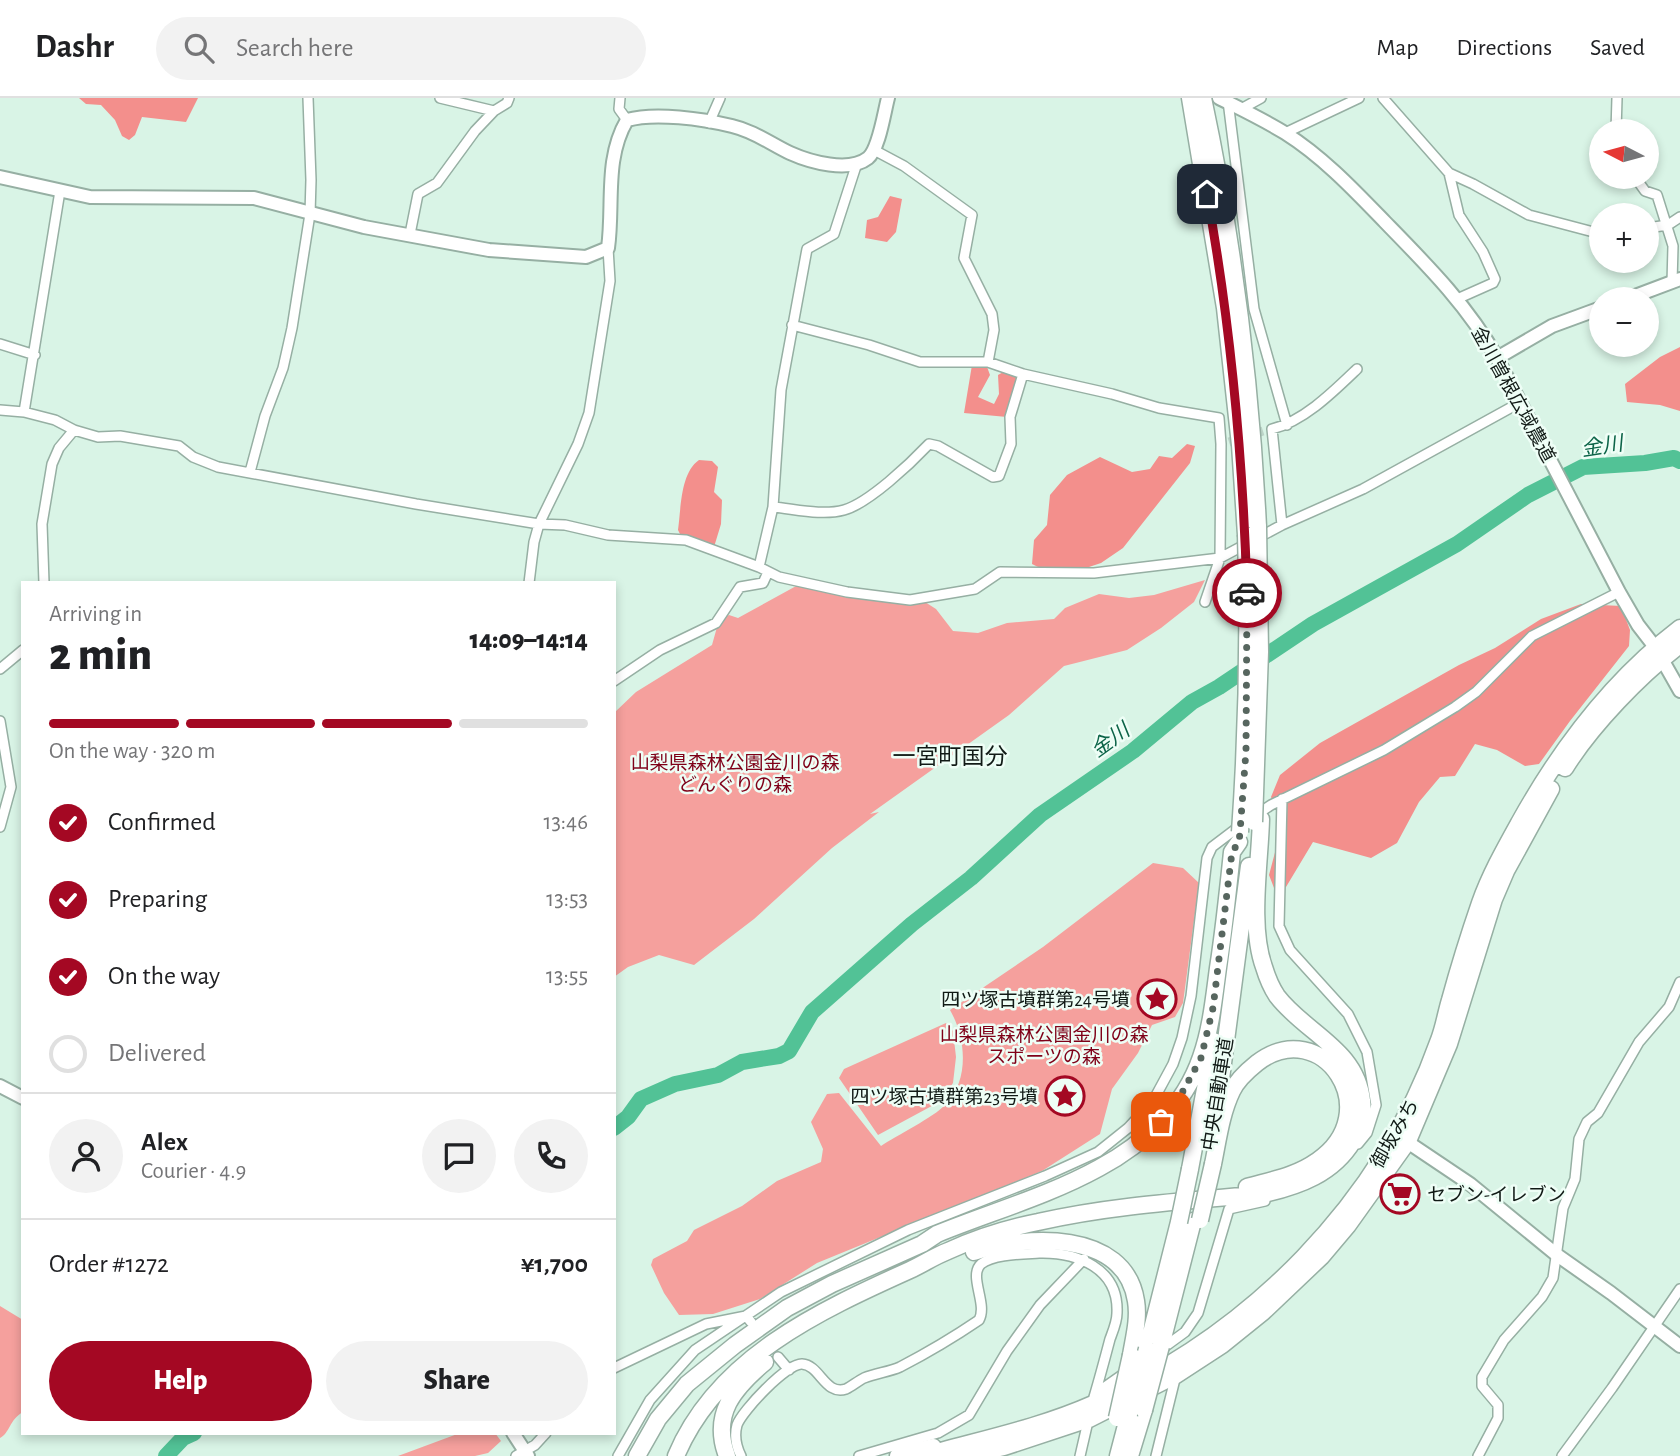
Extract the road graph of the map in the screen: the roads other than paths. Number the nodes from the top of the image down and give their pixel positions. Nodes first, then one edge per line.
1 (308, 98) edge
2 (440, 98) edge
3 (509, 98) edge
4 (620, 98) edge
5 (720, 98) edge
6 (888, 98) edge
7 (1190, 98) edge
8 (1203, 98) edge
9 (1261, 98) edge
10 (1360, 98) edge
11 (1383, 98) edge
12 (1617, 98) edge
13 (1223, 99) edge
14 (1241, 109) junction
15 (494, 111) junction
16 (1616, 119) edge
17 (627, 120) junction
18 (709, 123) junction
19 (1285, 133) junction
20 (874, 150) junction
21 (857, 163) junction
22 (1449, 173) junction
23 (0, 177) edge
24 (1643, 189) edge
25 (60, 191) junction
26 (310, 214) junction
27 (1680, 217) edge
28 (1668, 225) junction
29 (1659, 226) edge
30 (1589, 231) edge
31 (410, 234) junction
32 (608, 248) junction
33 (1676, 281) edge
34 (1659, 287) edge
35 (1457, 299) junction
36 (1589, 312) edge
37 (792, 325) junction
38 (0, 344) edge
39 (35, 355) junction
40 (1497, 358) junction
41 (988, 362) junction
42 (1357, 369) dead end
43 (1023, 373) junction
44 (1521, 402) junction
45 (0, 410) edge
46 (24, 412) junction
47 (1287, 425) junction
48 (74, 430) junction
49 (250, 472) junction
50 (773, 507) junction
51 (539, 524) junction
52 (1282, 525) junction
53 (1252, 531) junction
54 (1220, 558) junction
55 (764, 570) junction
56 (44, 581) edge
57 (529, 581) edge
58 (1619, 592) junction
59 (1205, 602) dead end
60 (1680, 628) edge
61 (1680, 645) edge
62 (21, 652) edge
63 (1658, 653) junction
64 (0, 669) edge
65 (616, 680) edge
66 (1680, 691) edge
67 (0, 721) edge
68 (1282, 799) junction
69 (1257, 820) junction
70 (0, 827) edge
71 (1240, 837) junction
72 (1680, 982) edge
73 (0, 1086) edge
74 (21, 1097) edge
75 (1402, 1138) junction
76 (1203, 1167) junction
77 (1190, 1221) junction
78 (922, 1244) junction
79 (1557, 1255) junction
80 (1084, 1259) junction
81 (925, 1263) junction
82 (832, 1284) junction
83 (1680, 1289) edge
84 (816, 1315) junction
85 (749, 1319) junction
86 (1654, 1326) junction
87 (1680, 1346) edge
88 (1154, 1348) junction
89 (778, 1357) dead end
90 (616, 1367) edge
91 (789, 1370) junction
92 (1176, 1375) junction
93 (1092, 1406) junction
94 (1130, 1414) junction
95 (514, 1435) edge
96 (544, 1435) edge
97 (1005, 1440) junction
98 (523, 1455) edge
99 (618, 1456) edge
100 (637, 1456) edge
101 (665, 1456) edge
102 (676, 1456) edge
103 (727, 1456) edge
104 (741, 1456) edge
105 (859, 1456) edge
106 (898, 1456) edge
107 (923, 1456) edge
108 (964, 1456) edge
109 (985, 1456) edge
110 (1080, 1456) edge
111 (1109, 1456) edge
112 (1118, 1456) edge
113 (1130, 1456) edge
114 (1156, 1456) edge
115 (1478, 1456) edge
116 (1562, 1456) edge

1 - 26 street
2 - 15 street
3 - 15 street
4 - 17 street
5 - 18 street
6 - 20 street
7 - 53 highway, 中央自動車道
8 - 53 highway, 中央自動車道
9 - 14 street
10 - 19 street
11 - 22 street
12 - 16 street
13 - 14 street, 金川曽根広域農道
13 - 47 street
14 - 19 street, 金川曽根広域農道
15 - 31 street
17 - 18 street
17 - 32 street
18 - 21 street
19 - 35 street, 金川曽根広域農道
20 - 21 street
20 - 41 street
21 - 37 street
22 - 30 street
22 - 35 street
23 - 25 street
24 - 28 street
25 - 26 street
25 - 39 street
26 - 31 street
26 - 49 street
27 - 28 street
28 - 29 street
28 - 33 street
31 - 32 street
32 - 51 street
33 - 34 street
35 - 40 street, 金川曽根広域農道
36 - 40 street
37 - 41 street
37 - 50 street
38 - 39 street
39 - 46 street
40 - 44 street, 金川曽根広域農道
41 - 43 street
42 - 47 street
43 - 50 street
43 - 54 street
44 - 52 street
44 - 58 street, 金川曽根広域農道
45 - 46 street
46 - 48 street
47 - 52 street
48 - 49 street
48 - 56 street
49 - 51 street
50 - 55 street
51 - 55 street
51 - 57 street
52 - 54 street
53 - 69 highway, 中央自動車道, bridge
53 - 71 highway, 中央自動車道, bridge
54 - 55 street
54 - 59 street
55 - 65 street
58 - 63 street, 金川曽根広域農道
58 - 68 street
60 - 63 highway, 御坂みち
61 - 63 highway, 御坂みち
62 - 64 street
63 - 66 street, 金川曽根広域農道
63 - 75 highway, 御坂みち
67 - 70 street
68 - 85 street
68 - 93 street
69 - 76 highway, 中央自動車道
69 - 81 highway
71 - 76 highway, 中央自動車道
71 - 78 highway
72 - 79 street
73 - 74 street
75 - 79 street
75 - 92 highway, 御坂みち
75 - 93 highway, 御坂みち
76 - 77 highway, 中央自動車道, bridge
76 - 77 highway, bridge
76 - 78 highway
77 - 88 highway, 中央自動車道
77 - 88 highway, 中央自動車道
78 - 82 highway
79 - 86 street
79 - 115 street
80 - 91 street
80 - 93 street
80 - 105 street
81 - 84 highway
81 - 94 highway, bridge
82 - 100 highway
82 - 101 highway
83 - 86 street
84 - 102 highway
84 - 103 highway
85 - 90 street
85 - 99 street
86 - 87 street
86 - 116 street
88 - 94 highway, 中央自動車道, bridge
89 - 91 street
91 - 104 street
92 - 93 highway, 御坂みち
92 - 114 street
93 - 97 highway, 御坂みち
93 - 110 street
94 - 111 highway
94 - 112 highway, 中央自動車道
94 - 113 highway, 中央自動車道
95 - 98 street
96 - 98 street
97 - 106 highway
97 - 107 highway, 御坂みち
97 - 108 highway, 御坂みち
97 - 109 highway

